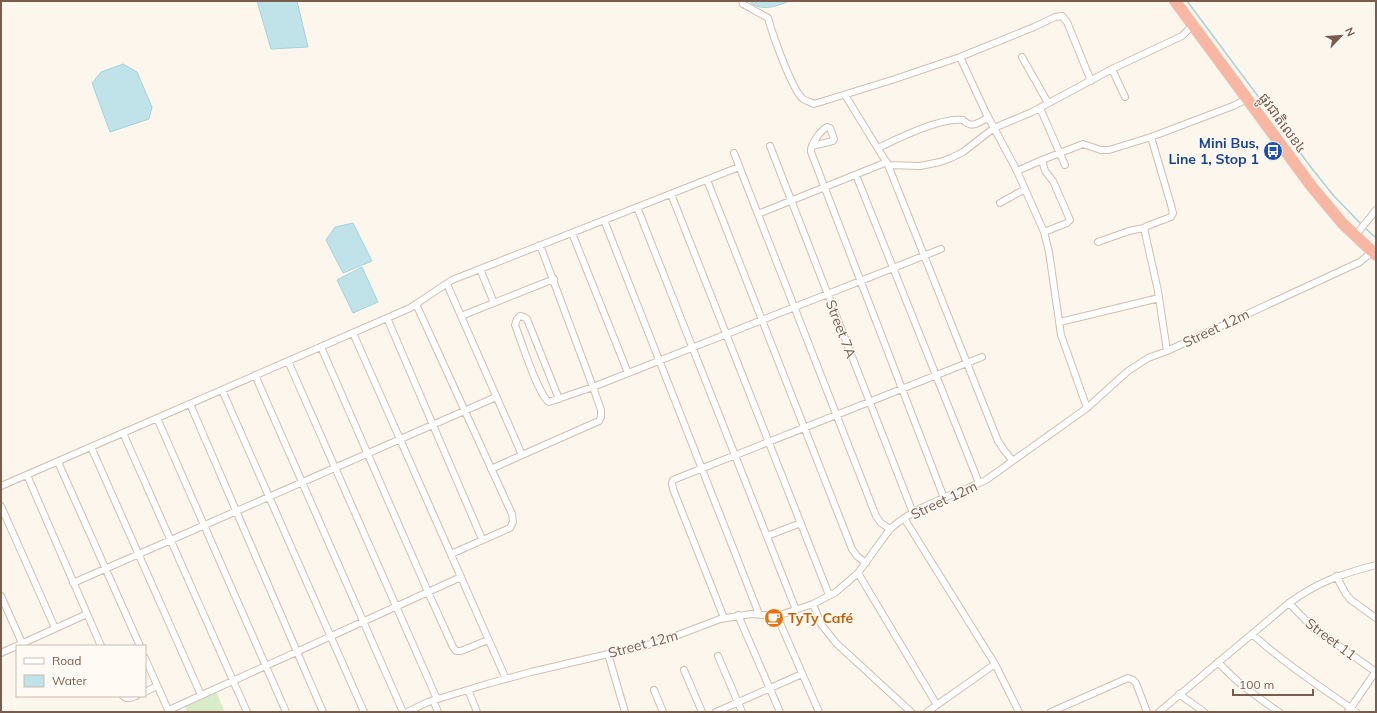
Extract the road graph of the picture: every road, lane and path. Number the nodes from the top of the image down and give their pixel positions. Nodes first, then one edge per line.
1 (742, 1) edge
2 (1175, 1) edge
3 (1193, 26) junction
4 (960, 57) junction
5 (1022, 57) dead end
6 (1112, 70) junction
7 (1091, 81) junction
8 (845, 95) junction
9 (1125, 97) dead end
10 (1242, 102) junction
11 (1048, 103) junction
12 (1040, 108) junction
13 (988, 118) junction
14 (994, 128) junction
15 (1151, 137) junction
16 (770, 146) dead end
17 (812, 146) dead end
18 (878, 148) junction
19 (734, 153) dead end
20 (1060, 153) junction
21 (1042, 160) junction
22 (888, 164) junction
23 (1065, 165) dead end
24 (740, 167) junction
25 (1017, 171) junction
26 (856, 175) junction
27 (707, 180) junction
28 (824, 188) junction
29 (1025, 189) junction
30 (671, 194) junction
31 (791, 201) junction
32 (1000, 203) dead end
33 (638, 207) junction
34 (1376, 210) edge
35 (758, 214) junction
36 (604, 220) junction
37 (1144, 228) junction
38 (1360, 230) junction
39 (1044, 232) junction
40 (572, 233) junction
41 (1098, 242) dead end
42 (540, 245) junction
43 (941, 249) dead end
44 (1374, 253) edge
45 (925, 256) junction
46 (893, 268) junction
47 (480, 269) junction
48 (554, 279) junction
49 (860, 281) junction
50 (446, 284) junction
51 (828, 294) junction
52 (1159, 298) junction
53 (494, 303) junction
54 (416, 304) junction
55 (795, 307) junction
56 (461, 316) junction
57 (387, 318) junction
58 (762, 320) junction
59 (1060, 322) junction
60 (353, 333) junction
61 (726, 334) junction
62 (321, 347) junction
63 (693, 348) junction
64 (1167, 351) junction
65 (982, 357) dead end
66 (288, 361) junction
67 (660, 361) junction
68 (967, 363) junction
69 (628, 374) junction
70 (256, 375) junction
71 (936, 376) junction
72 (593, 386) junction
73 (902, 389) junction
74 (222, 390) junction
75 (496, 397) junction
76 (559, 399) junction
77 (869, 402) junction
78 (190, 404) junction
79 (1087, 408) junction
80 (464, 411) junction
81 (836, 415) junction
82 (157, 418) junction
83 (433, 425) junction
84 (804, 428) junction
85 (123, 433) junction
86 (400, 439) junction
87 (769, 442) junction
88 (91, 447) junction
89 (367, 453) junction
90 (522, 455) junction
91 (735, 456) junction
92 (1012, 460) junction
93 (58, 462) junction
94 (335, 468) junction
95 (491, 469) junction
96 (702, 469) junction
97 (27, 475) junction
98 (302, 482) junction
99 (979, 483) junction
100 (1, 486) edge
101 (269, 497) junction
102 (944, 498) junction
103 (1, 506) edge
104 (236, 511) junction
105 (912, 513) junction
106 (904, 518) junction
107 (801, 523) junction
108 (204, 525) junction
109 (890, 528) junction
110 (767, 536) junction
111 (482, 539) junction
112 (170, 540) junction
113 (138, 554) junction
114 (451, 554) junction
115 (866, 563) junction
116 (1376, 565) edge
117 (105, 569) junction
118 (858, 573) junction
119 (1336, 576) junction
120 (461, 577) junction
121 (74, 583) junction
122 (428, 592) junction
123 (829, 595) junction
124 (1, 596) edge
125 (1289, 603) junction
126 (813, 604) junction
127 (396, 607) junction
128 (796, 610) junction
129 (87, 614) junction
130 (760, 614) junction
131 (738, 615) junction
132 (777, 616) junction
133 (724, 618) junction
134 (1376, 618) edge
135 (363, 622) junction
136 (55, 628) junction
137 (1252, 634) junction
138 (330, 636) junction
139 (488, 640) junction
140 (22, 643) junction
141 (18, 645) edge
142 (101, 645) edge
143 (140, 645) edge
144 (16, 646) edge
145 (297, 651) junction
146 (1, 653) edge
147 (608, 654) junction
148 (718, 656) dead end
149 (146, 660) edge
150 (1218, 662) junction
151 (995, 664) junction
152 (266, 666) junction
153 (684, 670) dead end
154 (1376, 672) edge
155 (802, 674) junction
156 (506, 679) junction
157 (233, 680) junction
158 (157, 686) junction
159 (770, 689) junction
160 (468, 690) junction
161 (654, 690) dead end
162 (146, 692) edge
163 (1179, 694) junction
164 (201, 695) junction
165 (124, 697) edge
166 (134, 697) edge
167 (435, 700) junction
168 (738, 702) junction
169 (937, 705) junction
170 (169, 711) edge
171 (1351, 711) edge
172 (247, 712) edge
173 (286, 712) edge
174 (323, 712) edge
175 (364, 712) edge
176 (403, 712) edge
177 (407, 712) edge
178 (438, 712) edge
179 (477, 712) edge
180 (626, 712) edge
181 (663, 712) edge
182 (702, 712) edge
183 (716, 712) edge
184 (742, 712) edge
185 (780, 712) edge
186 (819, 712) edge
187 (911, 712) edge
188 (927, 712) edge
189 (1019, 712) edge
190 (1051, 712) edge
191 (1147, 712) edge
192 (1159, 712) edge
193 (1204, 712) edge
194 (1279, 712) edge

1 - 8 street
2 - 3 highway, ផ្លូវជាតិលេខ៤
3 - 6 street
3 - 10 highway, ផ្លូវជាតិលេខ៤
4 - 7 street
4 - 8 street
4 - 13 street
5 - 11 street
6 - 7 street
6 - 9 street
7 - 11 street
8 - 18 street
10 - 15 street
10 - 38 highway, ផ្លូវជាតិលេខ៤
11 - 12 street
12 - 14 street
12 - 20 street
13 - 14 street
13 - 18 street
14 - 22 street
14 - 25 street
15 - 20 street
15 - 37 street
16 - 31 street, Street 7A
17 - 28 street
18 - 22 street
19 - 24 street
20 - 21 street
20 - 23 street
21 - 25 street
21 - 39 street
22 - 26 street
22 - 45 street
24 - 27 street
24 - 35 street
25 - 29 street
26 - 28 street
26 - 46 street
27 - 30 street
27 - 58 street
28 - 31 street
28 - 49 street
29 - 32 street
29 - 39 street
30 - 33 street
30 - 61 street
31 - 35 street
31 - 51 street, Street 7A
33 - 36 street
33 - 63 street
34 - 38 street
35 - 55 street
36 - 40 street
36 - 67 street
37 - 41 street
37 - 52 street
38 - 44 highway, ផ្លូវជាតិលេខ៤
39 - 59 street
40 - 42 street
40 - 69 street
42 - 47 street
42 - 48 street
43 - 45 street
44 - 64 street, Street 12m
45 - 46 street
45 - 68 street
46 - 49 street
46 - 71 street
47 - 50 street
47 - 53 street
48 - 53 street
48 - 72 street
49 - 51 street
49 - 73 street
50 - 54 street
50 - 56 street
51 - 55 street
51 - 77 street, Street 7A
52 - 59 street
52 - 64 street
53 - 56 street
54 - 57 street
54 - 80 street
55 - 58 street
55 - 81 street
56 - 75 street
57 - 60 street
57 - 83 street
58 - 61 street
58 - 84 street
59 - 79 street
60 - 62 street
60 - 86 street
61 - 63 street
61 - 87 street
62 - 66 street
62 - 89 street
63 - 67 street
63 - 91 street
64 - 79 street, Street 12m
65 - 68 street
66 - 70 street
66 - 94 street
67 - 69 street
67 - 96 street
68 - 71 street
68 - 92 street
69 - 72 street
70 - 74 street
70 - 98 street
71 - 73 street
71 - 99 street
72 - 76 street
72 - 90 street
73 - 77 street
73 - 102 street
74 - 78 street
74 - 101 street
75 - 80 street
75 - 90 street
76 - 76 street
77 - 81 street
77 - 105 street, Street 7A
78 - 82 street
78 - 104 street
79 - 92 street, Street 12m
80 - 83 street
80 - 95 street
81 - 84 street
81 - 109 street
82 - 85 street
82 - 108 street
83 - 86 street
83 - 111 street
84 - 87 street
84 - 115 street
85 - 88 street
85 - 112 street
86 - 89 street
86 - 114 street
87 - 91 street
87 - 107 street
88 - 93 street
88 - 113 street
89 - 94 street
89 - 122 street
90 - 95 street
91 - 96 street
91 - 110 street
92 - 99 street, Street 12m
93 - 97 street
93 - 117 street
94 - 98 street
94 - 127 street
95 - 111 street
96 - 130 street
96 - 133 street
97 - 100 street
97 - 121 street
98 - 101 street
98 - 135 street
99 - 102 street, Street 12m
101 - 104 street
101 - 138 street
102 - 105 street, Street 12m
103 - 136 street
104 - 108 street
104 - 145 street
105 - 106 street, Street 12m
106 - 109 street, Street 12m
106 - 151 street
107 - 110 street
107 - 123 street
108 - 112 street
108 - 152 street
109 - 115 street, Street 12m
110 - 128 street
111 - 114 street
112 - 113 street
112 - 157 street
113 - 117 street
113 - 164 street
114 - 120 street
115 - 118 street, Street 12m
116 - 119 street
117 - 121 street
117 - 143 street
118 - 123 street, Street 12m
118 - 169 street
119 - 125 street
119 - 134 street
120 - 122 street
120 - 139 street
121 - 129 street
122 - 127 street
122 - 139 street
123 - 126 street, Street 12m
124 - 140 street
125 - 137 street
125 - 154 street, Street 11
126 - 128 street, Street 12m
126 - 187 street
127 - 135 street
127 - 167 street
128 - 132 street, Street 12m
129 - 136 street
129 - 142 street
130 - 131 street, Street 12m
130 - 132 street, Street 12m
131 - 133 street, Street 12m
131 - 159 street
132 - 155 street
133 - 147 street, Street 12m
135 - 138 street
135 - 176 street
136 - 140 street
137 - 150 street
137 - 171 street
138 - 145 street
138 - 175 street
139 - 156 street
140 - 141 street
144 - 146 street
145 - 152 street
145 - 174 street
147 - 156 street, Street 12m
147 - 180 street
148 - 168 street
149 - 158 street
150 - 163 street
150 - 194 street
151 - 169 street
151 - 189 street
152 - 157 street
152 - 173 street
153 - 182 street
154 - 171 street
155 - 159 street
155 - 186 street
156 - 160 street, Street 12m
157 - 164 street
157 - 172 street
158 - 162 street
158 - 170 street
159 - 168 street
159 - 185 street
160 - 167 street, Street 12m
160 - 179 street
161 - 181 street
163 - 192 street
163 - 193 street
164 - 170 street
165 - 166 street
167 - 177 street, Street 12m
167 - 178 street
168 - 183 street
168 - 184 street
169 - 188 street
190 - 191 street

